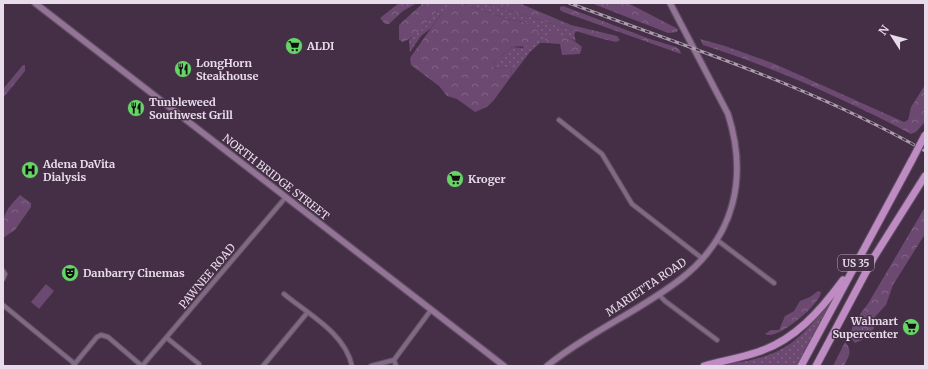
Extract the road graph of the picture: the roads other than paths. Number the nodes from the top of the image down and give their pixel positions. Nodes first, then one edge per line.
1 (35, 3) edge
2 (670, 3) edge
3 (560, 120) dead end
4 (925, 135) edge
5 (925, 176) edge
6 (286, 198) junction
7 (717, 240) junction
8 (702, 259) junction
9 (855, 264) junction
10 (3, 271) edge
11 (3, 279) edge
12 (774, 283) dead end
13 (284, 294) dead end
14 (658, 294) junction
15 (3, 305) edge
16 (431, 310) junction
17 (308, 313) junction
18 (835, 330) junction
19 (167, 338) junction
20 (717, 340) dead end
21 (394, 360) junction
22 (199, 364) dead end
23 (74, 365) edge
24 (142, 366) edge
25 (263, 366) edge
26 (352, 366) edge
27 (371, 366) edge
28 (396, 366) edge
29 (504, 366) edge
30 (547, 366) edge
31 (704, 366) edge
32 (801, 366) edge
33 (816, 366) edge
34 (822, 366) edge

1 - 6 main road, NORTH BRIDGE STREET
2 - 7 main road, MARIETTA ROAD
3 - 8 street
4 - 9 highway, US 35, bridge
5 - 18 highway, US 35
6 - 16 main road, NORTH BRIDGE STREET
6 - 19 street, PAWNEE ROAD
7 - 8 main road, MARIETTA ROAD
7 - 12 street
8 - 14 main road, MARIETTA ROAD
9 - 31 highway
9 - 32 highway, US 35
10 - 11 street
13 - 17 street
14 - 20 street
14 - 30 main road, MARIETTA ROAD
15 - 23 street
16 - 21 street
16 - 29 main road, NORTH BRIDGE STREET
17 - 25 street
17 - 26 street
18 - 33 highway, US 35
18 - 34 highway
19 - 22 street
19 - 24 street, PAWNEE ROAD
21 - 27 street
21 - 28 street
23 - 24 street

